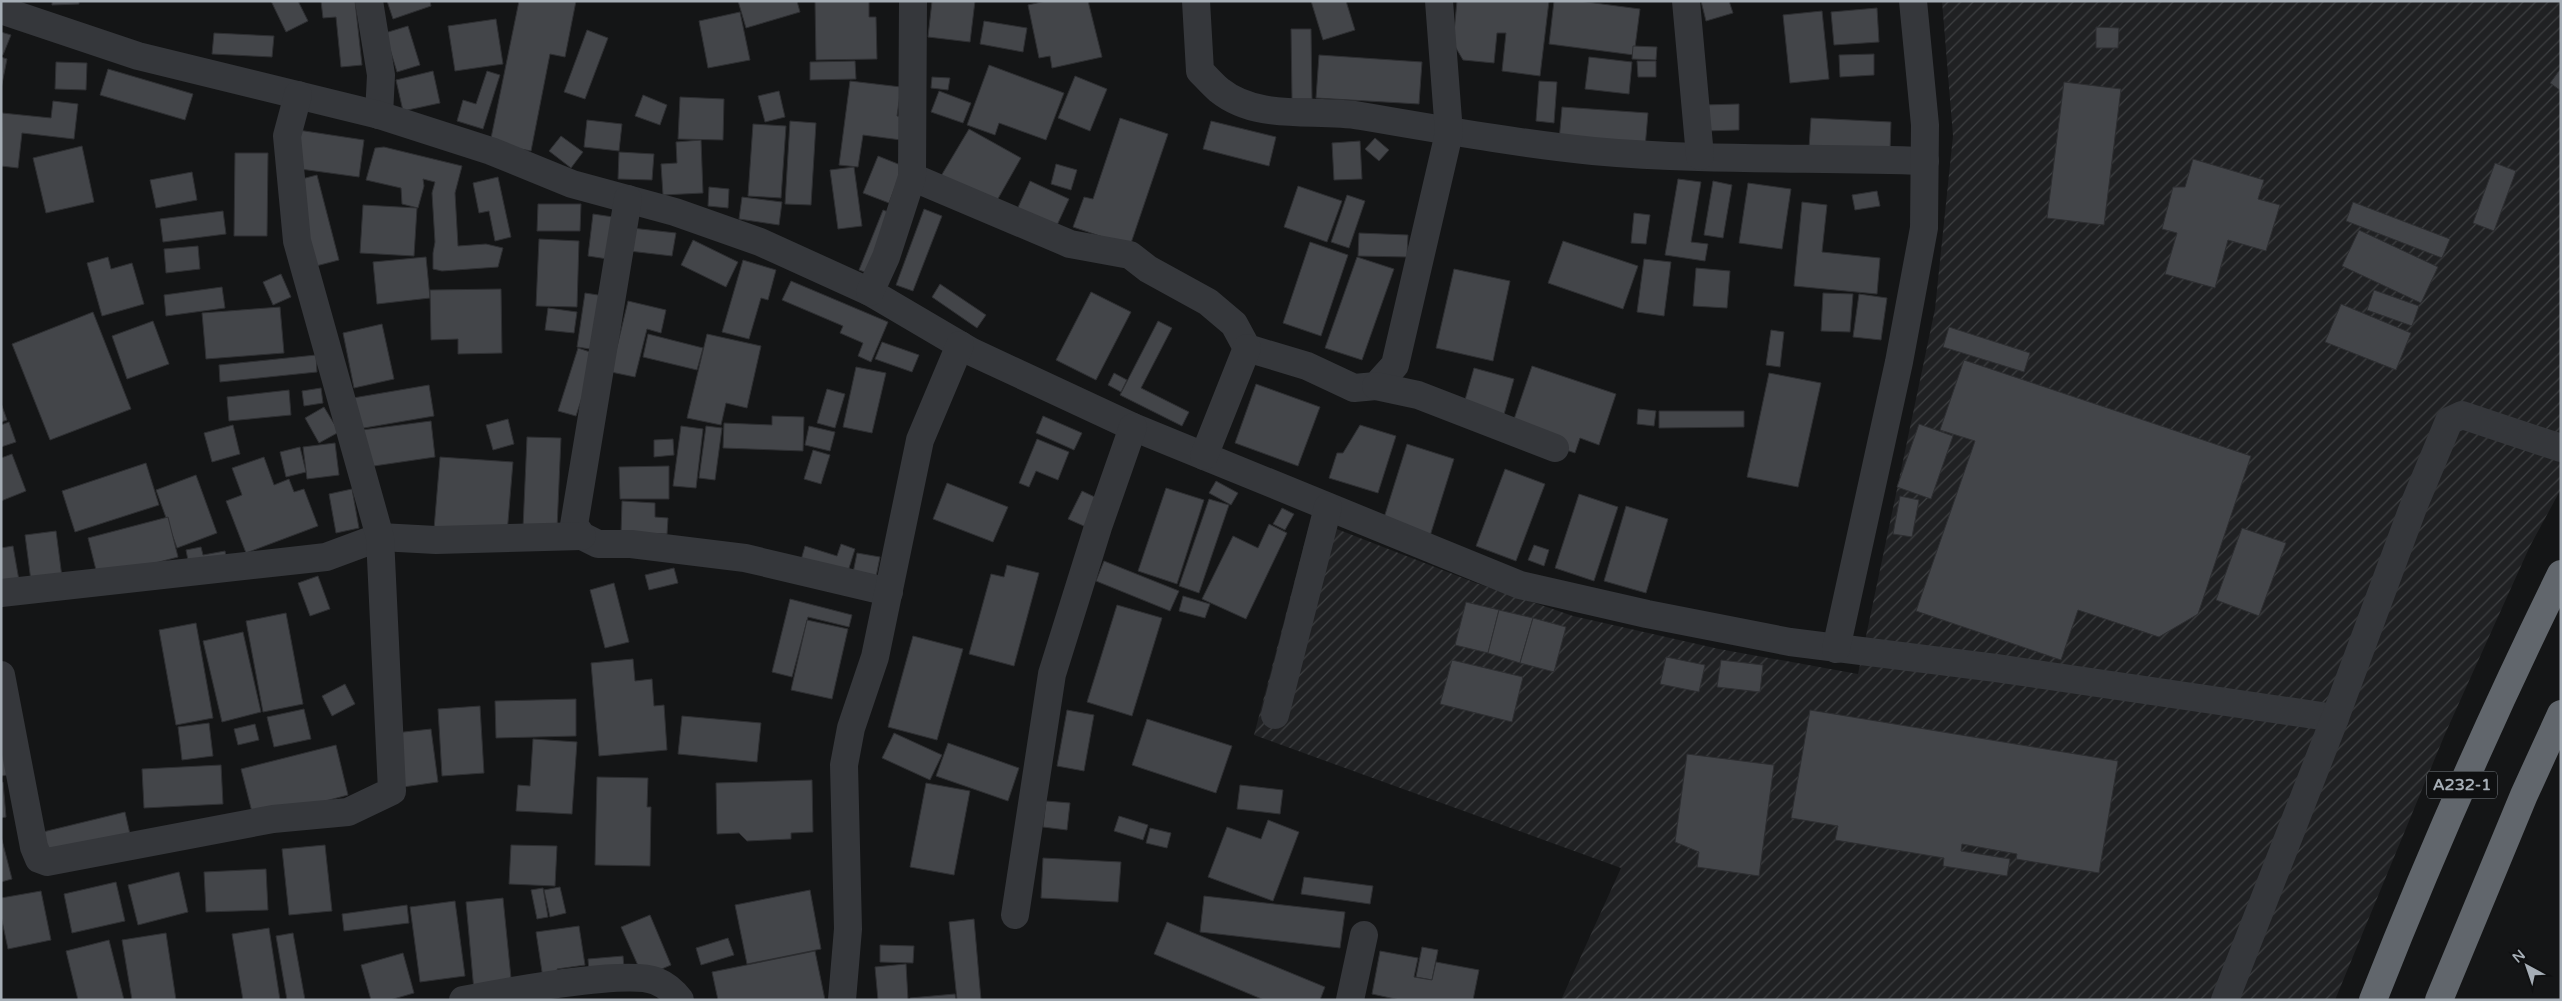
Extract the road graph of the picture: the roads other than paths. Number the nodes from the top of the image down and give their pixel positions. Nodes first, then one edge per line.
1 (369, 1) edge
2 (913, 1) edge
3 (1196, 1) edge
4 (1439, 1) edge
5 (1686, 1) edge
6 (1914, 1) edge
7 (1, 10) edge
8 (298, 95) junction
9 (379, 115) junction
10 (1449, 133) junction
11 (1700, 156) junction
12 (1925, 161) junction
13 (912, 177) junction
14 (628, 199) junction
15 (870, 292) junction
16 (960, 345) junction
17 (1247, 348) junction
18 (1376, 386) junction
19 (1132, 427) junction
20 (1556, 448) dead end
21 (2561, 448) edge
22 (1204, 456) junction
23 (1328, 507) junction
24 (582, 536) junction
25 (380, 537) junction
26 (2561, 574) edge
27 (889, 592) junction
28 (1, 593) edge
29 (1836, 649) junction
30 (1, 675) edge
31 (2561, 714) edge
32 (1275, 715) dead end
33 (2335, 718) junction
34 (1016, 915) dead end
35 (1364, 935) dead end
36 (463, 1000) edge
37 (680, 1000) edge
38 (842, 1000) edge
39 (1350, 1000) edge
40 (2225, 1000) edge
41 (2373, 1000) edge
42 (2439, 1000) edge

1 - 9 street
2 - 13 street
3 - 10 street
4 - 10 street
5 - 11 street
6 - 12 street
7 - 8 street
8 - 9 street
8 - 25 street
9 - 14 street
10 - 11 street
10 - 18 street
11 - 12 street
12 - 29 street
13 - 15 street
13 - 17 street
14 - 15 street
14 - 24 street
15 - 16 street
16 - 19 street
16 - 27 street
17 - 18 street
17 - 22 street
18 - 20 street
19 - 22 street
19 - 34 street
21 - 33 street
22 - 23 street
23 - 29 street
23 - 32 street
24 - 25 street
24 - 27 street
25 - 28 street
25 - 30 street
26 - 41 highway, A232-1
27 - 38 street
29 - 33 street
31 - 42 highway, A232-1
33 - 40 street
35 - 39 street
36 - 37 street

